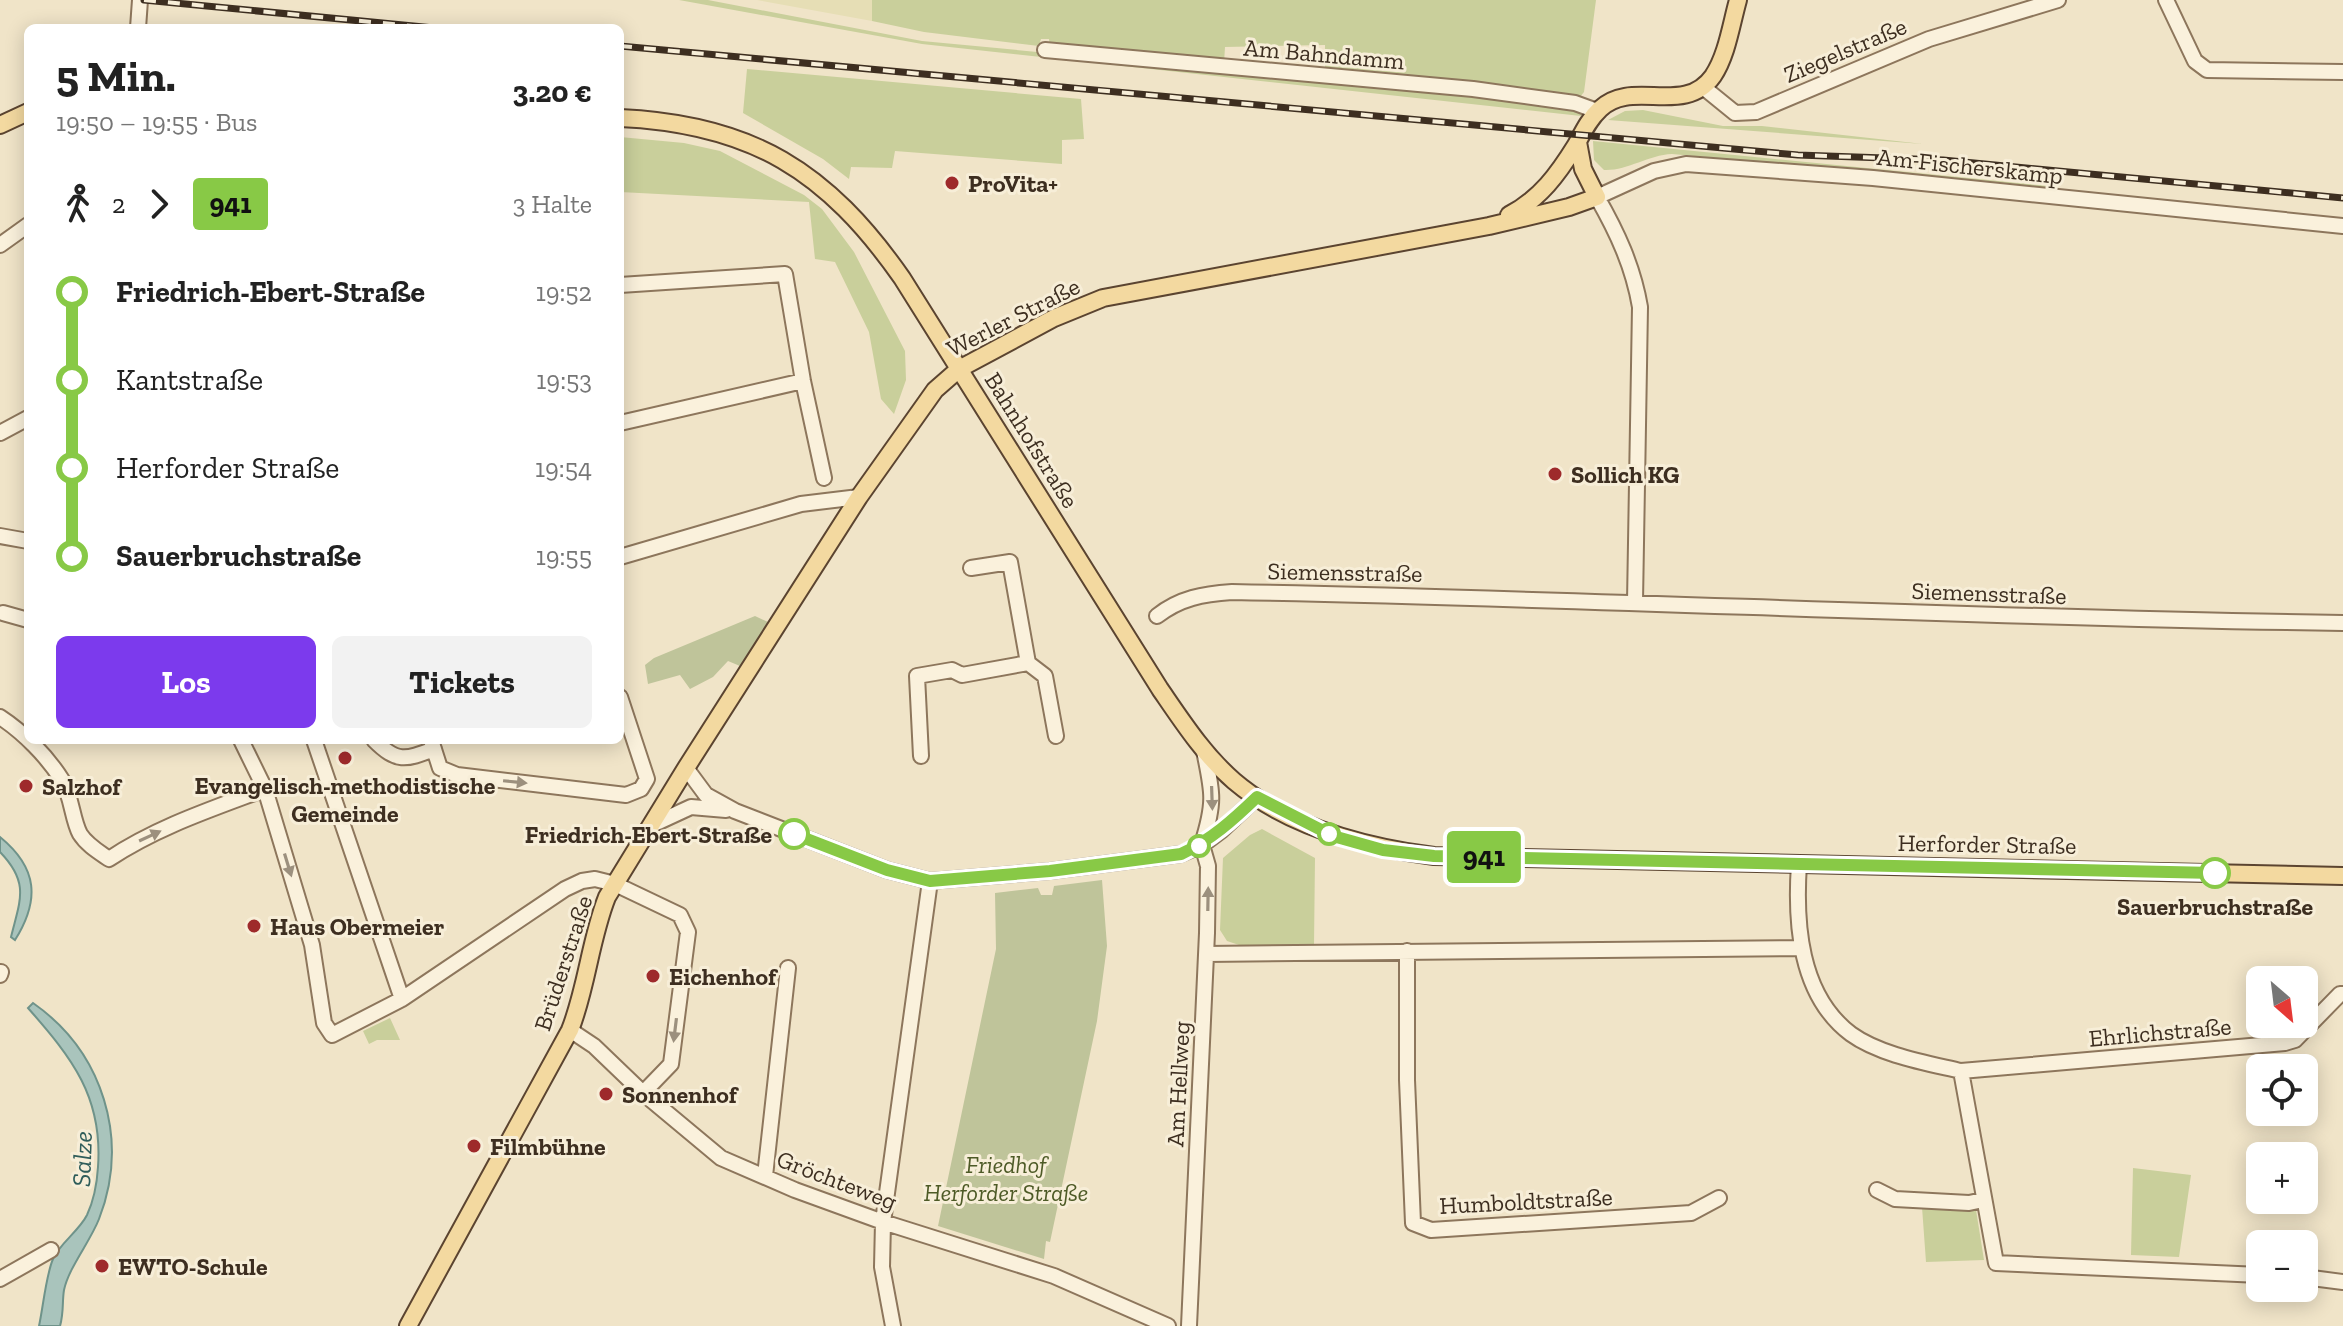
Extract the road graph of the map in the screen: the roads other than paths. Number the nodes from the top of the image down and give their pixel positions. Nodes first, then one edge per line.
1 (140, 0) edge
2 (1738, 0) edge
3 (2058, 0) edge
4 (2166, 0) edge
5 (138, 24) edge
6 (1045, 50) dead end
7 (2343, 72) edge
8 (1703, 87) junction
9 (1597, 111) junction
10 (24, 114) edge
11 (624, 118) edge
12 (0, 125) edge
13 (1578, 142) junction
14 (1597, 197) junction
15 (1489, 226) junction
16 (2343, 226) edge
17 (24, 228) edge
18 (0, 245) edge
19 (624, 285) edge
20 (959, 369) junction
21 (803, 381) junction
22 (24, 420) edge
23 (624, 422) edge
24 (0, 433) edge
25 (824, 478) dead end
26 (859, 497) junction
27 (0, 536) edge
28 (24, 540) edge
29 (624, 556) edge
30 (971, 568) dead end
31 (1635, 602) junction
32 (3, 613) dead end
33 (1157, 616) dead end
34 (24, 619) edge
35 (2343, 623) edge
36 (1028, 663) junction
37 (624, 709) edge
38 (0, 717) edge
39 (24, 720) edge
40 (15, 728) junction
41 (1056, 736) dead end
42 (24, 737) edge
43 (32, 744) edge
44 (243, 744) edge
45 (315, 744) edge
46 (378, 744) edge
47 (432, 745) edge
48 (1204, 751) junction
49 (921, 756) dead end
50 (686, 768) junction
51 (265, 789) junction
52 (1257, 797) junction
53 (735, 811) junction
54 (650, 826) junction
55 (1202, 845) junction
56 (1799, 864) junction
57 (2343, 876) edge
58 (930, 881) junction
59 (615, 884) junction
60 (1800, 948) junction
61 (1407, 951) junction
62 (1206, 954) junction
63 (788, 968) dead end
64 (2343, 994) edge
65 (402, 999) junction
66 (570, 1030) junction
67 (1961, 1071) junction
68 (643, 1093) junction
69 (765, 1176) junction
70 (1877, 1190) dead end
71 (1719, 1198) dead end
72 (1983, 1200) junction
73 (883, 1222) junction
74 (51, 1250) dead end
75 (2246, 1274) edge
76 (0, 1279) edge
77 (2318, 1279) edge
78 (2343, 1282) edge
79 (408, 1326) edge
80 (893, 1326) edge
81 (1168, 1326) edge
82 (1189, 1326) edge

1 - 5 street
2 - 8 main road
3 - 8 street, Ziegelstraße
4 - 7 street
6 - 9 street, Am Bahndamm
8 - 9 main road
9 - 13 main road, Werler Straße
10 - 12 main road
11 - 20 main road, Bahnhofstraße
13 - 14 main road
13 - 15 main road, Werler Straße
14 - 15 main road, Werler Straße
14 - 16 street, Am Fischerskamp
14 - 31 street
15 - 20 main road, Werler Straße
17 - 18 street
19 - 21 street
20 - 26 main road, Werler Straße
20 - 48 main road, Bahnhofstraße
21 - 23 street
21 - 25 street
22 - 24 street
26 - 29 street
26 - 50 main road, Werler Straße
27 - 28 street
30 - 36 street
31 - 33 street, Siemensstraße
31 - 35 street, Siemensstraße
32 - 34 street
36 - 41 street
36 - 49 street
47 -> 37 street
38 - 40 street
39 - 40 street
40 -> 42 street
43 -> 51 street
44 - 51 street
45 - 65 street
46 - 47 street
48 - 52 main road, Herforder Straße
48 -> 55 street
50 - 53 street
50 - 54 main road, Werler Straße
51 -> 65 street
52 - 55 street
52 - 56 main road, Herforder Straße
53 - 54 street
53 - 58 street
54 - 59 main road, Brüderstraße
55 - 58 street
62 -> 55 street, Am Hellweg
56 - 57 main road, Herforder Straße
56 - 60 street
58 - 73 street
59 - 65 street
59 - 66 main road, Brüderstraße
59 -> 68 street
60 - 61 street
60 - 67 street, Ehrlichstraße
61 - 62 street
61 - 71 street, Humboldtstraße
62 - 82 street, Am Hellweg
63 - 69 street
64 - 67 street, Ehrlichstraße
66 - 68 street, Gröchteweg
66 - 79 main road, Brüderstraße
67 - 72 street
68 - 69 street, Gröchteweg
69 - 73 street, Gröchteweg
70 - 72 street
72 - 75 street
73 - 80 street
73 - 81 street, Gröchteweg
74 - 76 street
77 - 78 street

